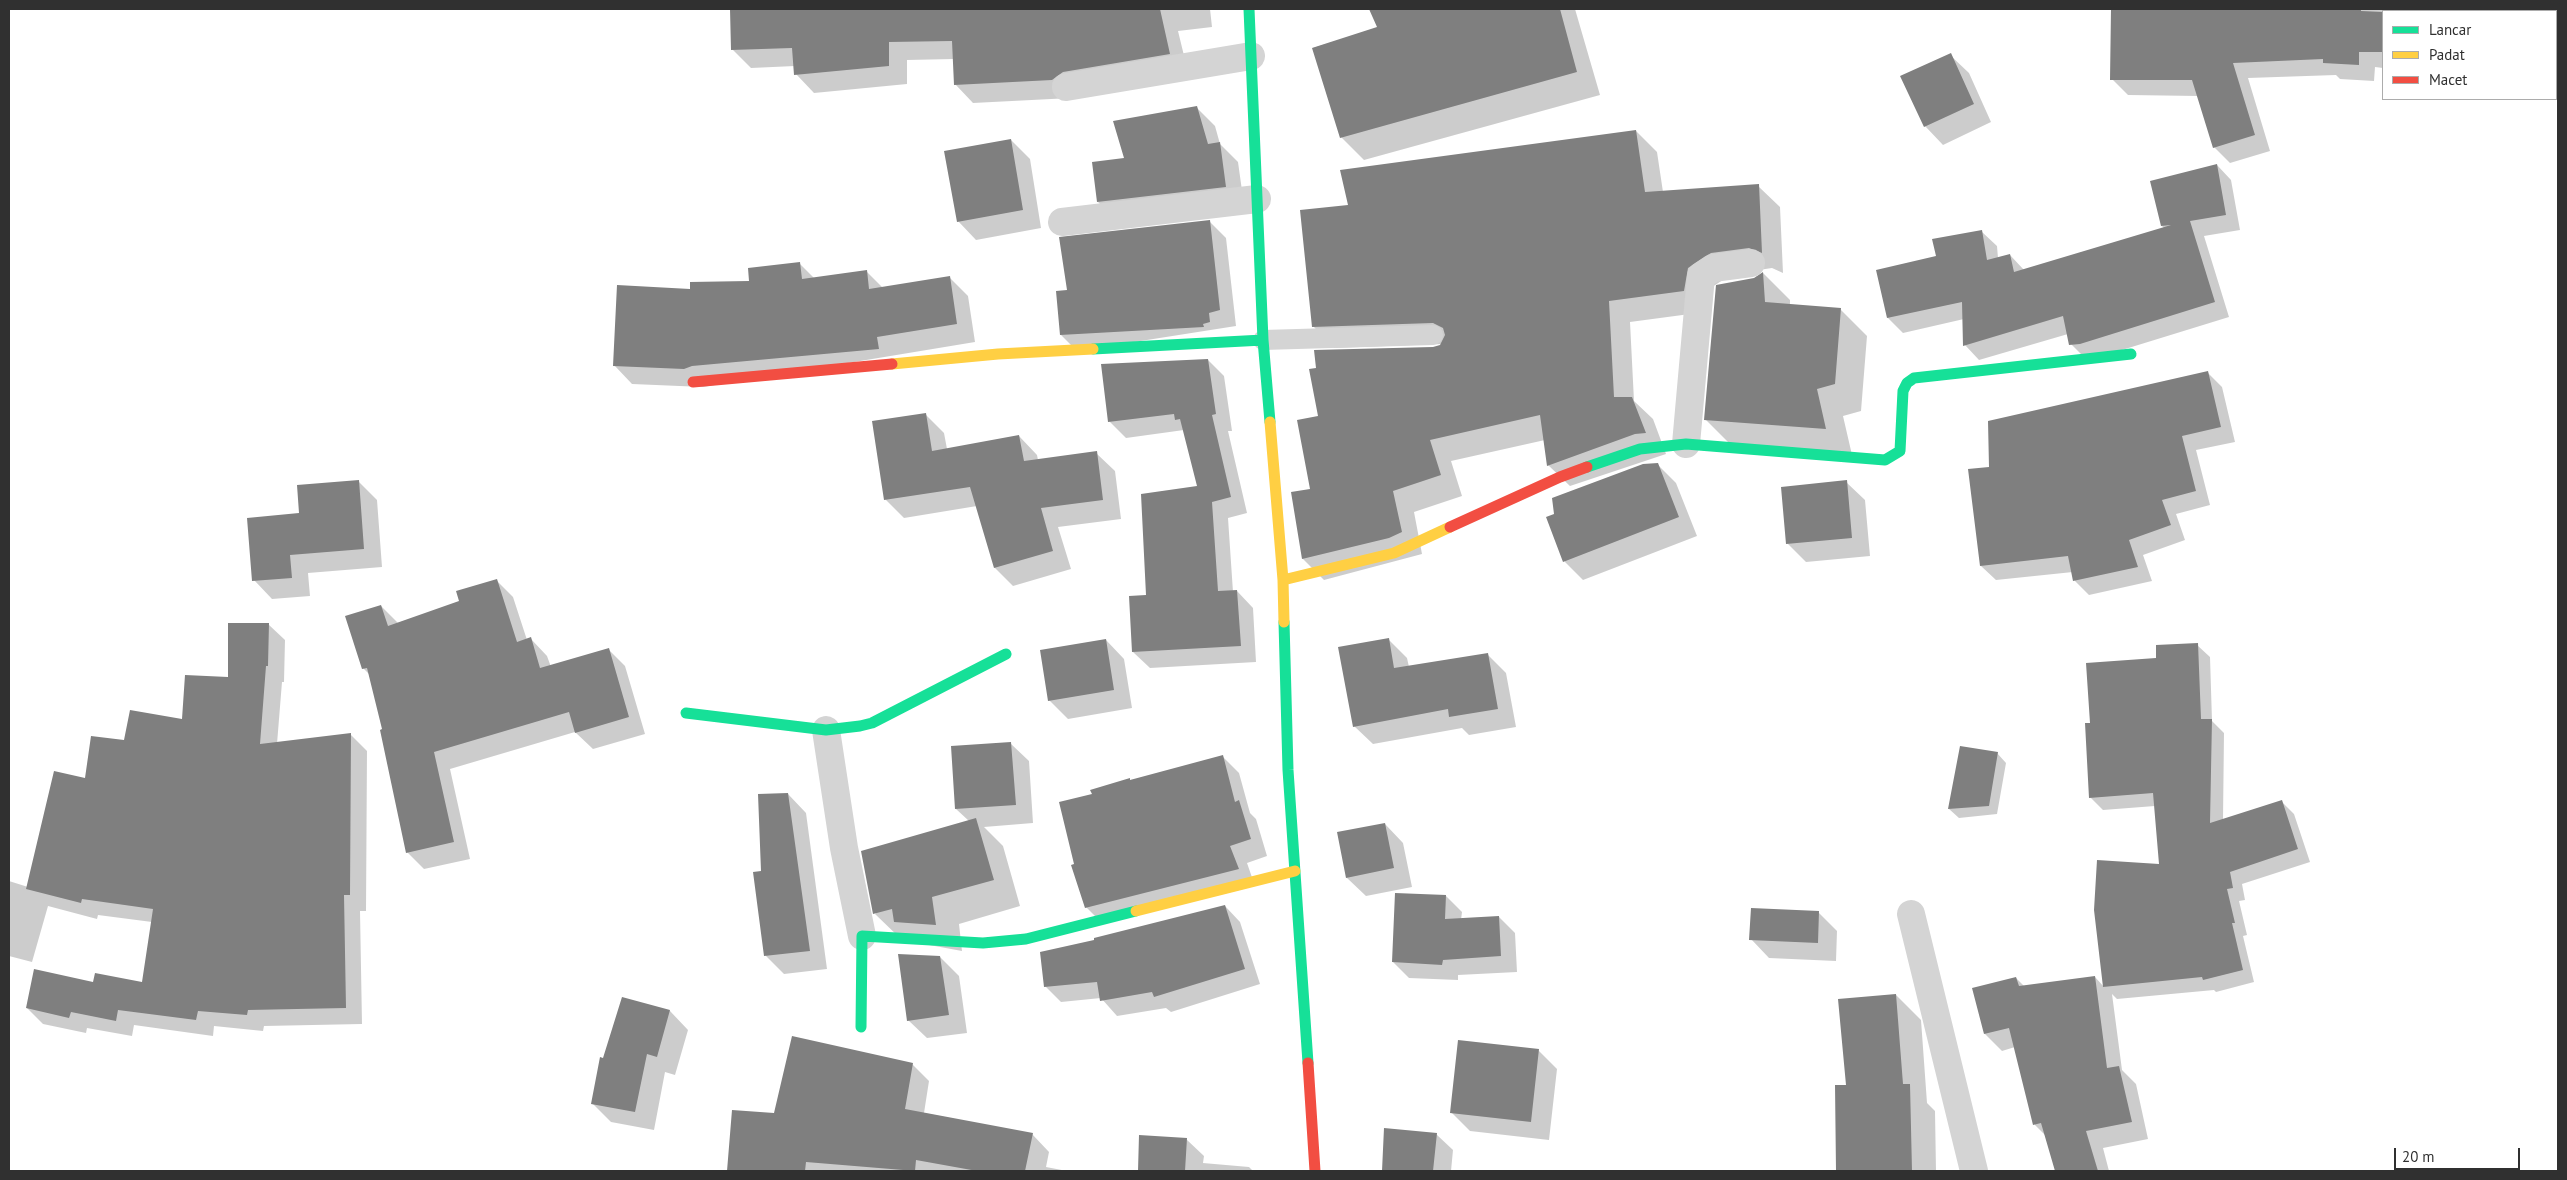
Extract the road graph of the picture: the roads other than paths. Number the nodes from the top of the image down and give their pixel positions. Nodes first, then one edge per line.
1 (1250, 9) edge
2 (1252, 56) junction
3 (1066, 87) dead end
4 (1257, 199) junction
5 (1062, 222) dead end
6 (1751, 263) dead end
7 (1433, 335) dead end
8 (1263, 340) junction
9 (2132, 354) dead end
10 (692, 382) dead end
11 (1686, 444) junction
12 (1283, 580) junction
13 (1006, 654) dead end
14 (686, 713) dead end
15 (826, 730) junction
16 (1295, 871) junction
17 (1910, 914) dead end
18 (862, 936) junction
19 (862, 1027) dead end
20 (1315, 1171) edge
21 (1974, 1171) edge

1 - 2 street
2 - 3 street
2 - 4 street
4 - 5 street
4 - 8 street
6 - 11 street
7 - 8 lane
8 - 10 street
8 - 12 street
9 - 11 street
11 - 12 street
12 - 16 street
13 - 15 street
14 - 15 street
15 - 18 street
16 - 18 street
16 - 20 street
17 - 21 street
18 - 19 street

